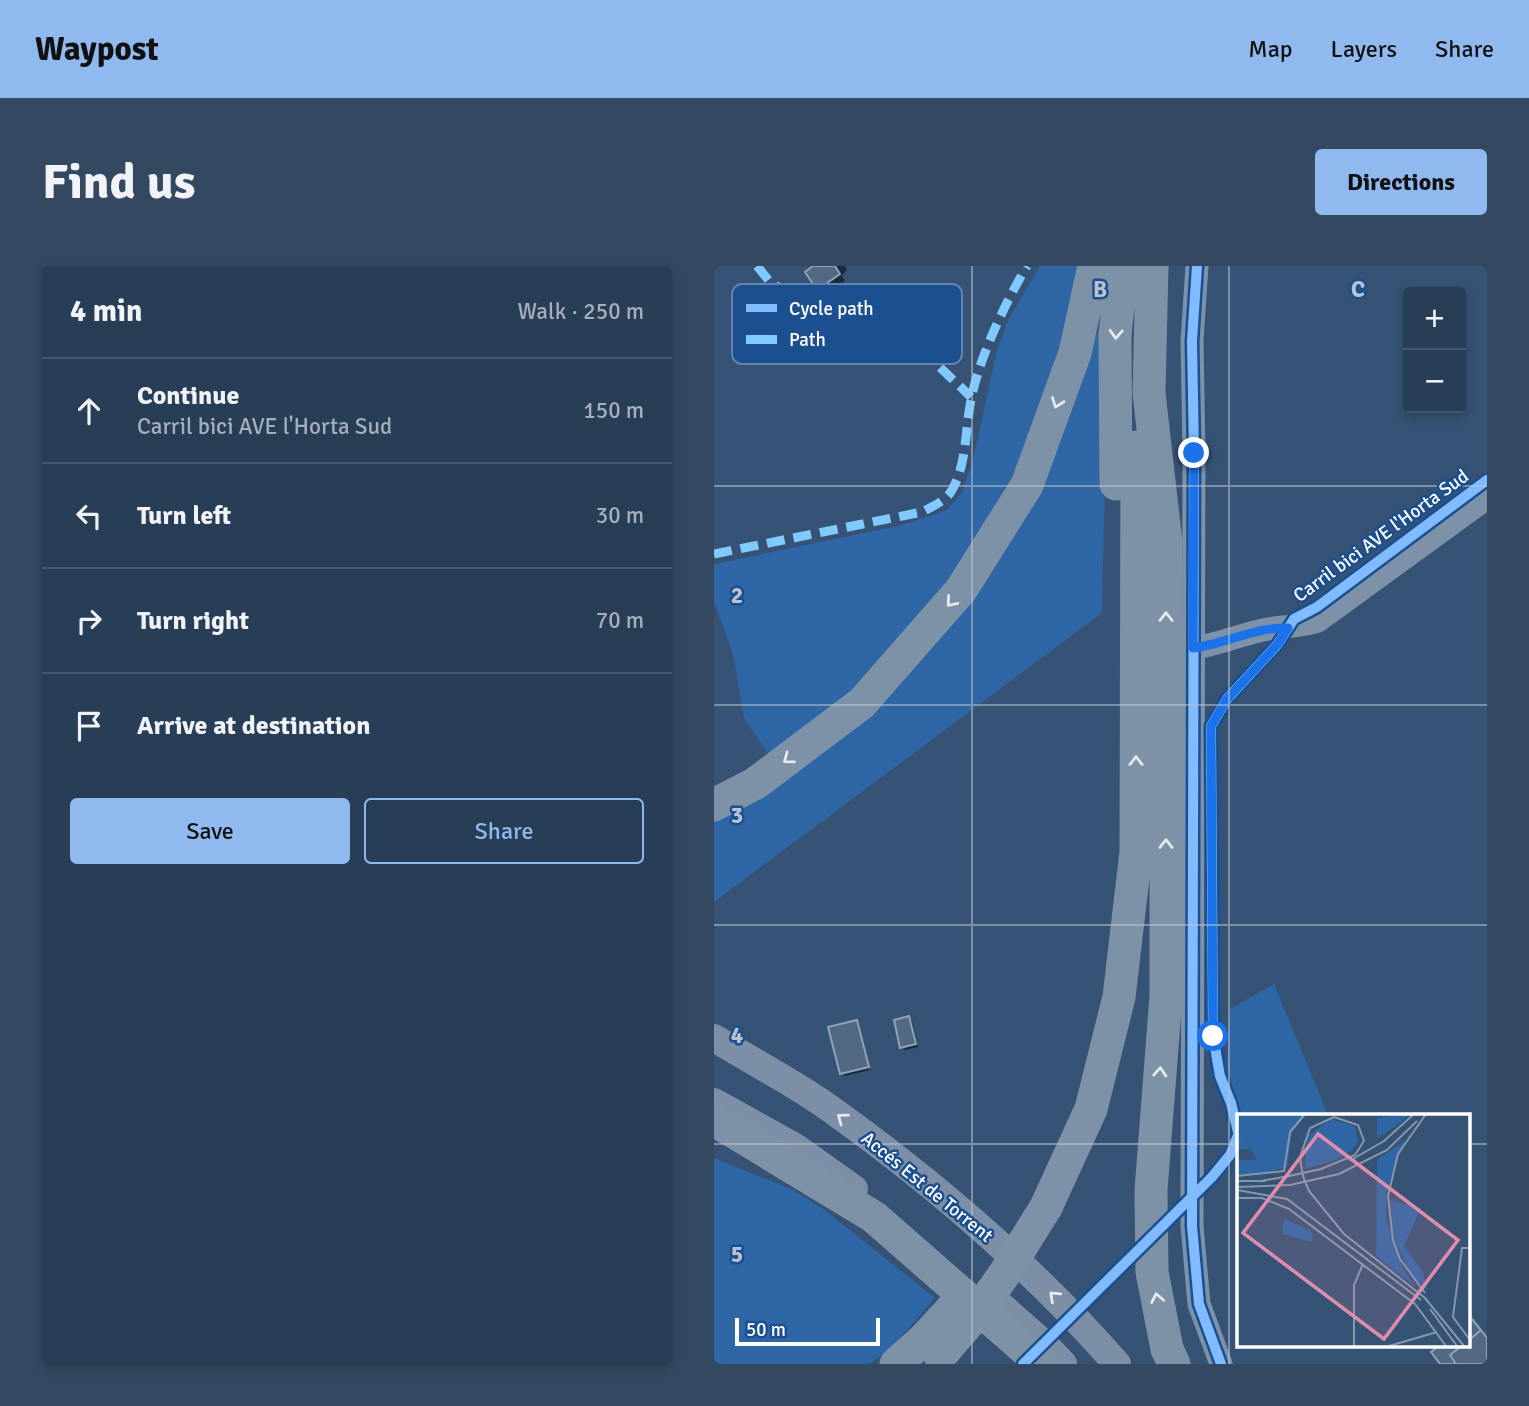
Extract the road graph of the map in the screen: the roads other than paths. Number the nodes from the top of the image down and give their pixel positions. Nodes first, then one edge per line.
1 (1094, 266) edge
2 (1122, 266) edge
3 (1145, 266) edge
4 (1152, 266) edge
5 (1197, 266) edge
6 (1487, 498) edge
7 (1193, 648) junction
8 (714, 805) edge
9 (714, 1038) edge
10 (714, 1102) edge
11 (714, 1120) edge
12 (1038, 1201) junction
13 (932, 1353) edge
14 (896, 1364) edge
15 (1042, 1364) edge
16 (1063, 1364) edge
17 (1117, 1364) edge
18 (1174, 1364) edge
19 (1221, 1364) edge

1 -> 8 highway
2 -> 12 highway
12 -> 3 highway
18 -> 4 highway
5 - 7 street
6 - 7 street
7 - 19 street
17 -> 9 main road, Accés Est de Torrent
10 - 16 main road
11 - 15 highway
12 - 13 highway, bridge
13 - 14 highway

